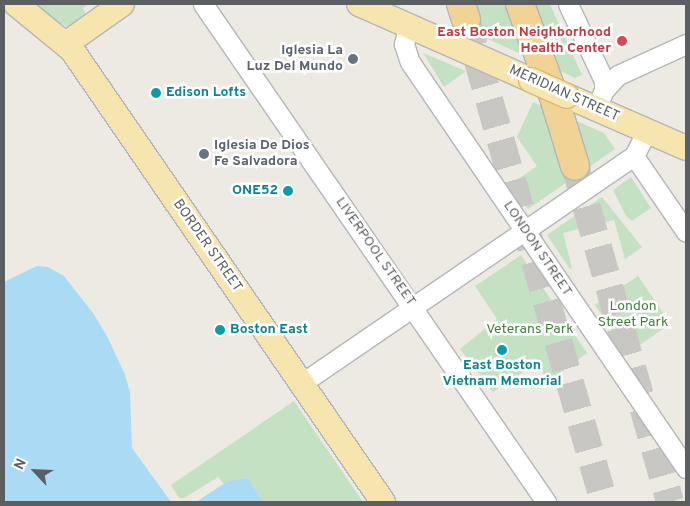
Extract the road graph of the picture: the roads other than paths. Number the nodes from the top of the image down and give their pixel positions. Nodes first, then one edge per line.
1 (16, 4) edge
2 (122, 4) edge
3 (203, 4) edge
4 (520, 4) edge
5 (568, 4) edge
6 (373, 7) edge
7 (410, 26) junction
8 (67, 44) junction
9 (686, 44) edge
10 (600, 99) junction
11 (647, 131) junction
12 (686, 148) edge
13 (634, 156) junction
14 (575, 166) tunnel mouth
15 (524, 231) junction
16 (686, 232) edge
17 (413, 307) junction
18 (302, 383) junction
19 (686, 468) edge
20 (383, 502) edge
21 (546, 502) edge

1 - 8 main road, BORDER STREET
2 - 8 main road
3 - 17 street, LIVERPOOL STREET
4 - 14 highway
5 - 10 street
6 - 7 main road, MERIDIAN STREET
7 - 10 main road, MERIDIAN STREET, bridge
7 - 15 street, LONDON STREET
8 - 18 main road, BORDER STREET
9 - 10 street
10 - 11 main road, MERIDIAN STREET
11 - 12 main road, MERIDIAN STREET
11 - 13 street
13 - 15 street
13 - 16 street
15 - 17 street
15 - 19 street, LONDON STREET
17 - 18 street
17 - 21 street, LIVERPOOL STREET
18 - 20 main road, BORDER STREET

